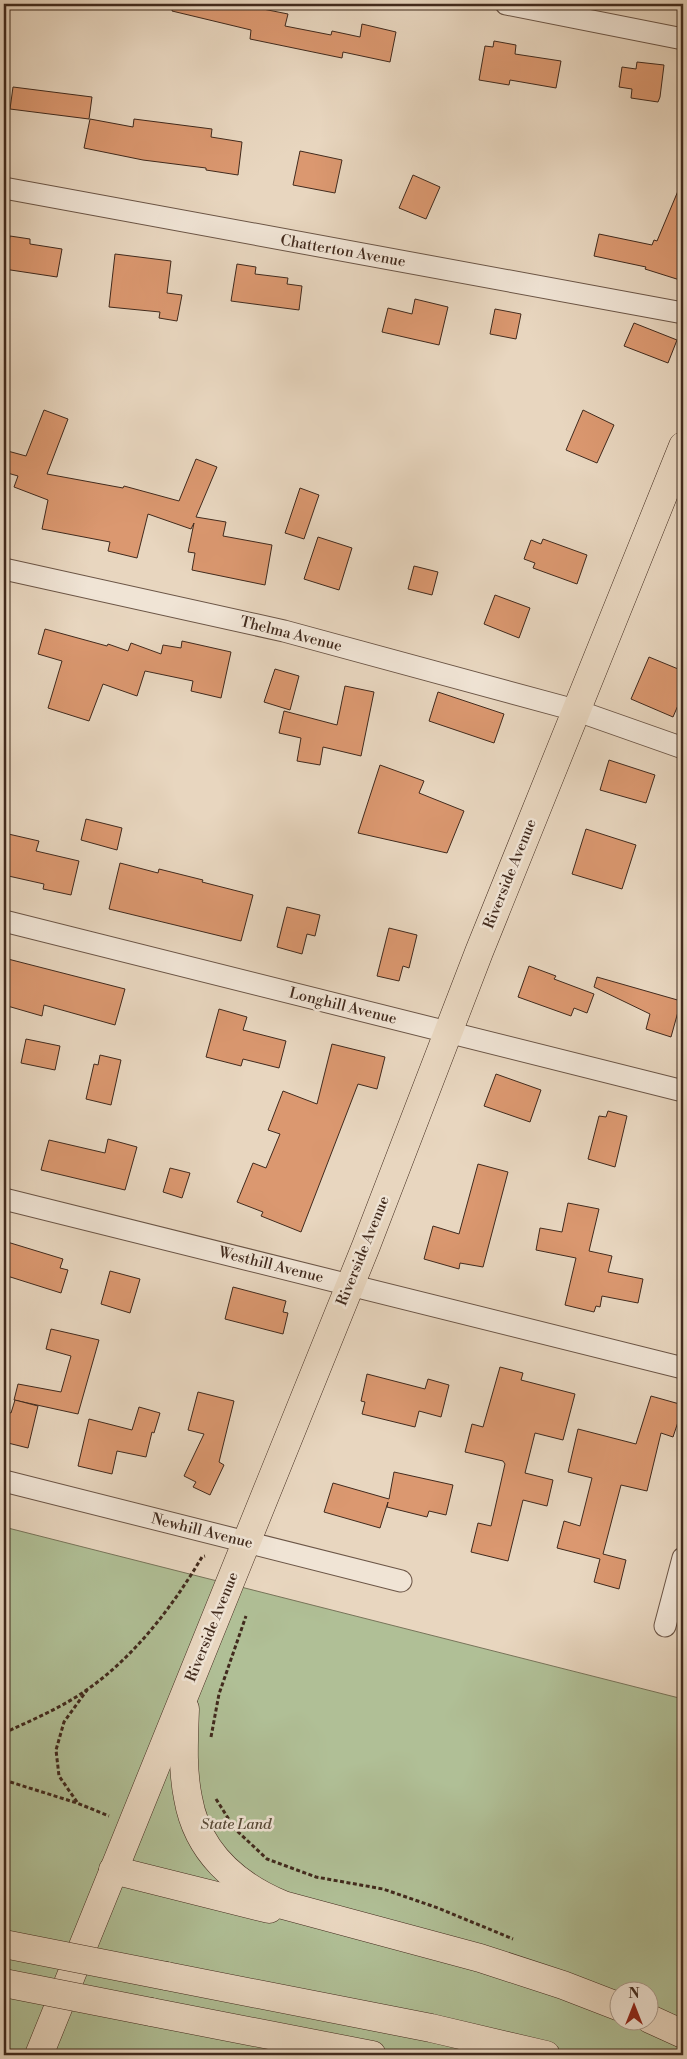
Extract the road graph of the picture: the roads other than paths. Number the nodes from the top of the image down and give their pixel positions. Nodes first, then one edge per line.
1 (506, 4) edge
2 (683, 39) edge
3 (4, 188) edge
4 (683, 313) edge
5 (683, 446) edge
6 (4, 569) edge
7 (576, 710) junction
8 (683, 748) edge
9 (4, 921) edge
10 (448, 1032) junction
11 (683, 1091) edge
12 (4, 1199) edge
13 (350, 1285) junction
14 (683, 1368) edge
15 (4, 1481) edge
16 (246, 1542) junction
17 (683, 1558) edge
18 (401, 1581) dead end
19 (665, 1626) dead end
20 (185, 1693) junction
21 (113, 1870) junction
22 (354, 1926) junction
23 (4, 1944) edge
24 (4, 1983) edge
25 (610, 2003) edge
26 (660, 2024) edge
27 (683, 2034) edge
28 (538, 2053) edge
29 (39, 2055) edge
30 (372, 2055) edge

1 - 2 street
3 - 4 street, Chatterton Avenue
5 - 7 main road, Riverside Avenue
6 - 7 street, Thelma Avenue
7 - 8 street, Thelma Avenue
7 - 10 main road, Riverside Avenue
9 - 10 street, Longhill Avenue
10 - 11 street, Longhill Avenue
10 - 13 main road, Riverside Avenue
12 - 13 street, Westhill Avenue
13 - 14 street, Westhill Avenue
13 - 16 main road, Riverside Avenue
15 - 16 street, Newhill Avenue
16 - 18 street, Newhill Avenue
16 - 20 main road, Riverside Avenue
17 - 19 street
20 - 21 main road, Riverside Avenue
20 - 22 main road
21 - 22 main road
21 - 29 main road, Riverside Avenue
22 - 25 main road
23 - 28 main road, bridge
24 - 30 main road, bridge
26 - 27 main road

